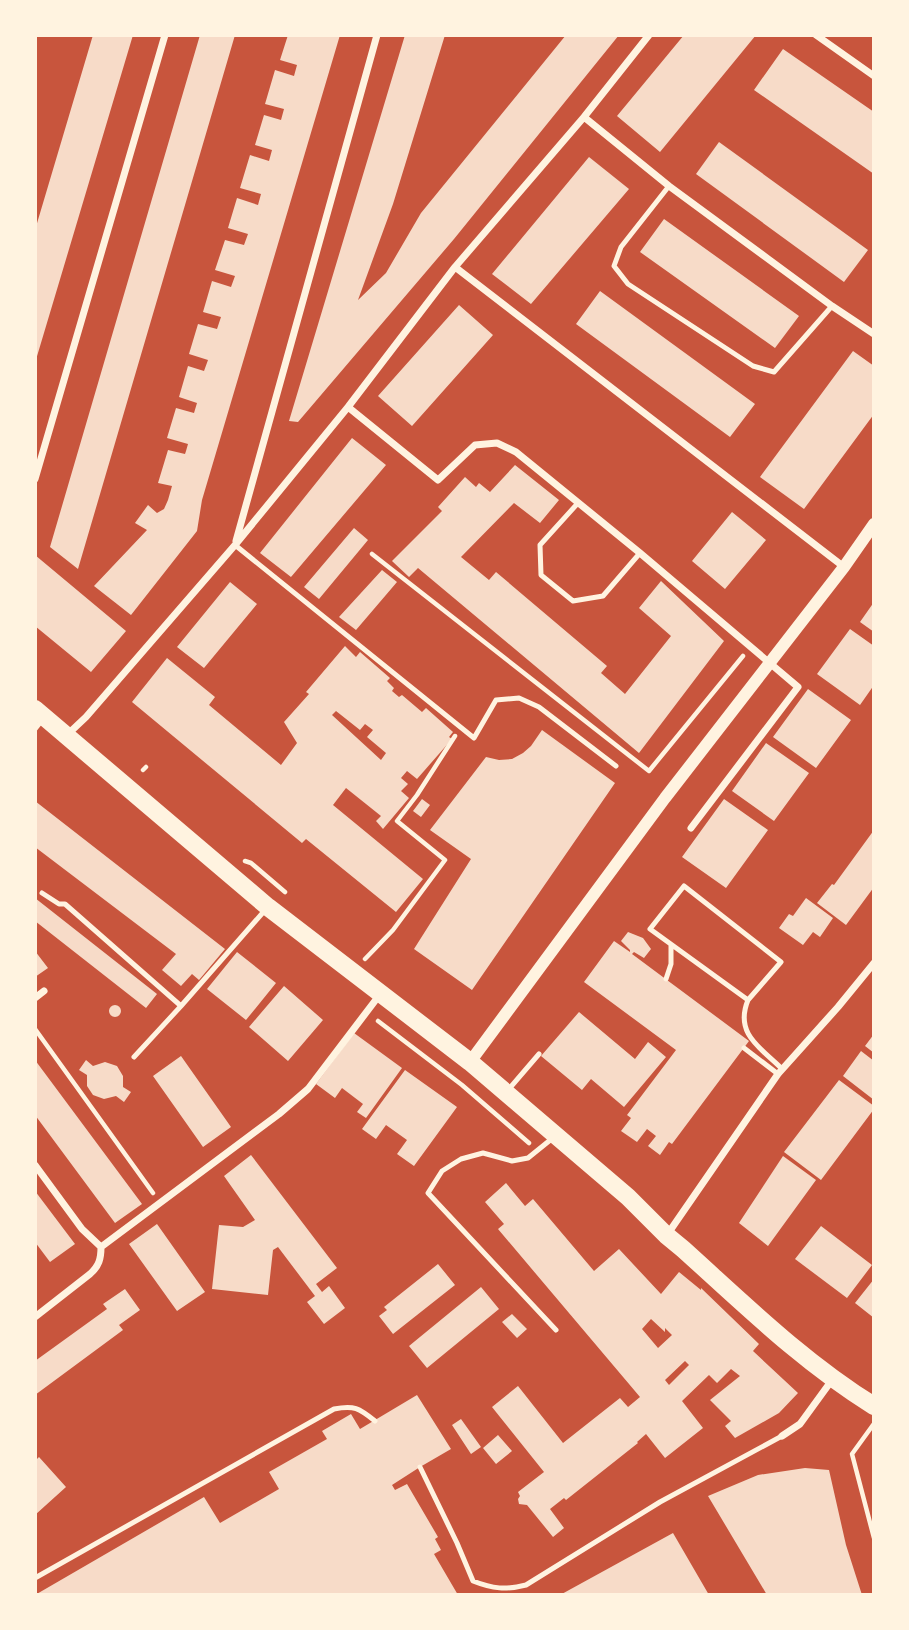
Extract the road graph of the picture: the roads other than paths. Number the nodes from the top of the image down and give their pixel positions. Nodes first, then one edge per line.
1 (165, 35) edge
2 (377, 35) edge
3 (649, 35) edge
4 (817, 35) edge
5 (874, 76) edge
6 (584, 117) junction
7 (668, 186) junction
8 (455, 267) junction
9 (832, 306) junction
10 (874, 334) edge
11 (348, 407) junction
12 (35, 479) edge
13 (578, 503) junction
14 (874, 524) edge
15 (235, 545) junction
16 (640, 553) junction
17 (844, 567) junction
18 (769, 662) junction
19 (38, 718) edge
20 (68, 735) junction
21 (616, 766) dead end
22 (691, 828) dead end
23 (42, 893) dead end
24 (268, 907) junction
25 (671, 945) junction
26 (874, 963) edge
27 (666, 979) dead end
28 (44, 991) dead end
29 (381, 993) junction
30 (35, 998) edge
31 (748, 1000) junction
32 (181, 1006) junction
33 (744, 1048) dead end
34 (539, 1054) dead end
35 (134, 1057) dead end
36 (470, 1062) junction
37 (780, 1071) junction
38 (506, 1092) junction
39 (556, 1135) junction
40 (35, 1165) edge
41 (666, 1236) junction
42 (101, 1247) junction
43 (35, 1317) edge
44 (556, 1330) dead end
45 (833, 1379) junction
46 (874, 1405) edge
47 (375, 1421) dead end
48 (782, 1436) joint
49 (420, 1466) dead end
50 (35, 1578) edge

1 - 12 street
2 - 15 street
3 - 6 street
4 - 5 street
6 - 7 street
6 - 8 street
7 - 9 street
7 - 9 lane
8 - 11 street
8 - 17 street
9 - 10 street
11 - 13 street
11 - 15 street
13 - 16 street
13 - 16 lane
14 - 17 street
15 - 20 street
15 - 21 lane
16 - 18 street
17 - 18 street
18 - 22 street
18 - 36 street
19 - 20 main road
20 - 24 main road
23 - 32 lane
24 - 29 main road
24 - 32 lane
25 - 27 lane
25 - 31 lane
25 - 31 lane
26 - 37 street
28 - 30 street
29 - 36 main road
29 - 42 street
31 - 37 lane
32 - 35 lane
33 - 37 lane
34 - 38 lane
36 - 38 main road
37 - 41 street
38 - 39 main road
39 - 41 main road
39 - 44 lane
40 - 42 street
41 - 45 main road
42 - 43 street
45 - 46 main road
45 - 48 street
47 - 50 lane
48 - 49 lane

